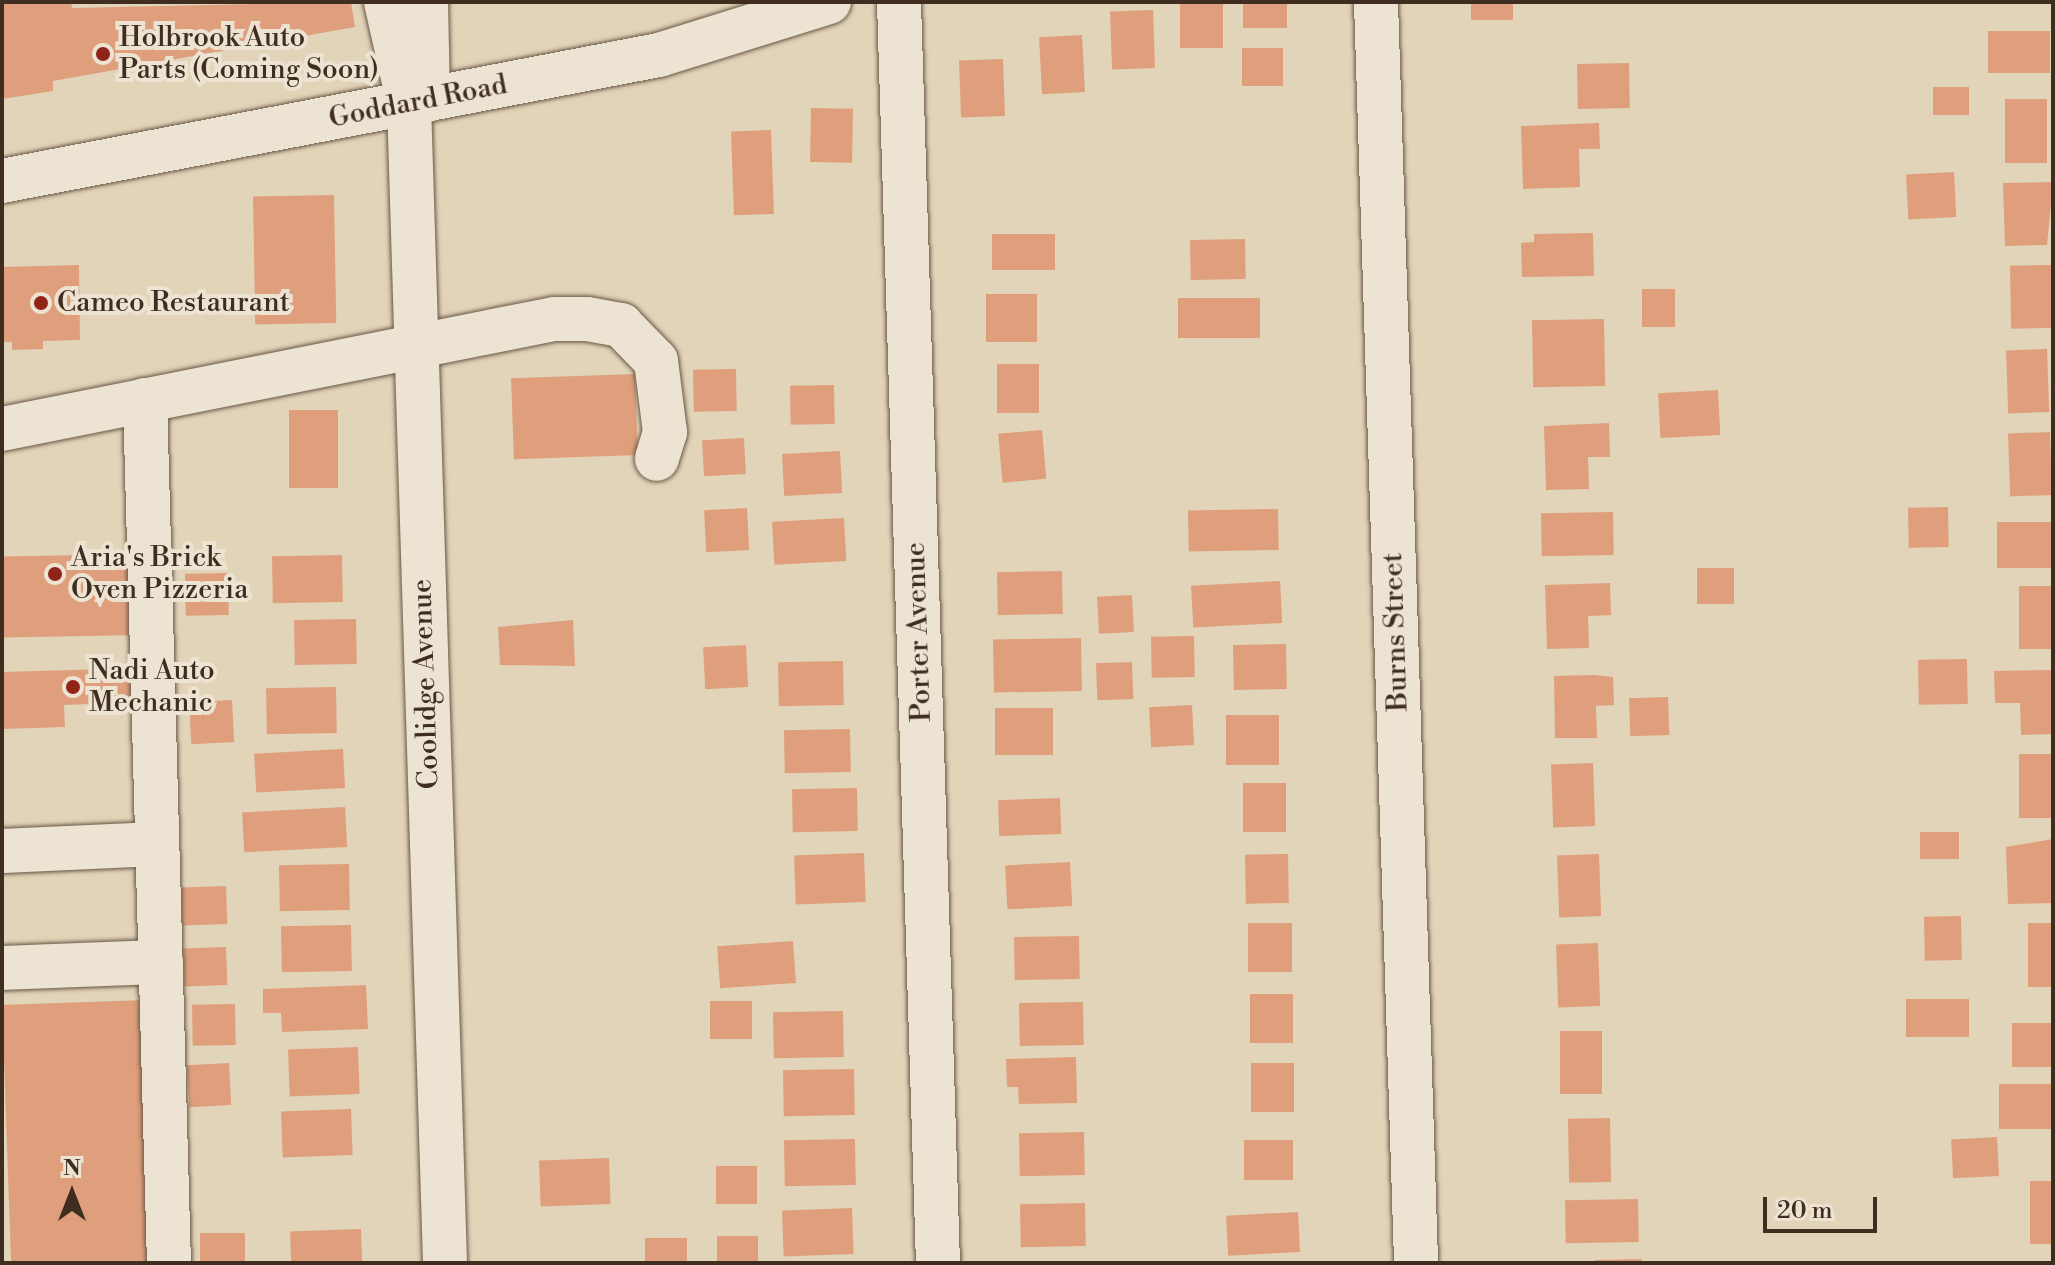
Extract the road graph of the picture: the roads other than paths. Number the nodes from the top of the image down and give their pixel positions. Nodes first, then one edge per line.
1 (386, 2) edge
2 (426, 2) edge
3 (829, 2) edge
4 (899, 2) edge
5 (1376, 2) edge
6 (419, 102) junction
7 (2, 181) edge
8 (416, 346) junction
9 (145, 400) junction
10 (2, 429) edge
11 (657, 459) dead end
12 (157, 844) junction
13 (2, 851) edge
14 (161, 962) junction
15 (2, 968) edge
16 (169, 1263) edge
17 (445, 1263) edge
18 (938, 1263) edge
19 (1416, 1263) edge

1 - 6 street
2 - 6 street
3 - 6 street, Goddard Road
4 - 18 street, Porter Avenue
5 - 19 street, Burns Street
6 - 7 street, Goddard Road
6 - 8 street, Coolidge Avenue
8 - 9 street
8 - 11 street
8 - 17 street, Coolidge Avenue
9 - 10 street
9 - 12 street
12 - 13 street
12 - 14 street
14 - 15 street
14 - 16 street

